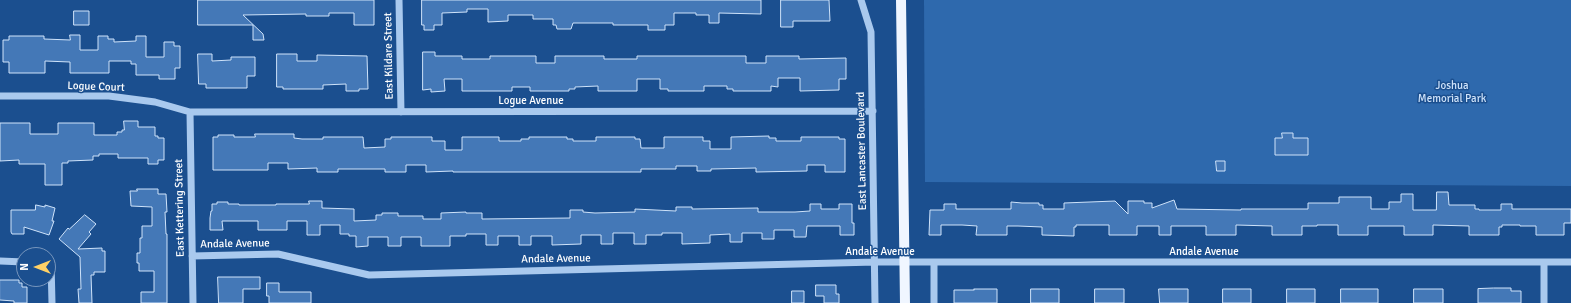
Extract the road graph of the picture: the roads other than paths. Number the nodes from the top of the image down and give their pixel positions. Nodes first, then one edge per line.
1 (399, 0) edge
2 (861, 0) edge
3 (901, 0) edge
4 (0, 96) edge
5 (873, 111) junction
6 (190, 112) junction
7 (401, 112) junction
8 (192, 256) junction
9 (0, 261) edge
10 (16, 262) edge
11 (875, 262) junction
12 (1544, 262) junction
13 (1571, 262) edge
14 (905, 263) junction
15 (934, 263) junction
16 (51, 287) edge
17 (52, 303) edge
18 (193, 303) edge
19 (875, 303) edge
20 (905, 303) edge
21 (934, 303) edge
22 (1544, 303) edge

1 - 7 street, East Kildare Street
2 - 5 street, East Lancaster Boulevard
3 - 14 main road
4 - 6 street, Logue Court
5 - 7 street, Logue Avenue
5 - 11 street, East Lancaster Boulevard
6 - 7 street, Logue Avenue
6 - 8 street, East Kettering Street
8 - 11 street, Andale Avenue
8 - 18 street, East Kettering Street
9 - 10 street
11 - 14 street, Andale Avenue
11 - 19 street, East Lancaster Boulevard
12 - 13 street, Andale Avenue
12 - 15 street, Andale Avenue
12 - 22 street
14 - 15 street, Andale Avenue
14 - 20 main road
15 - 21 street
16 - 17 street

